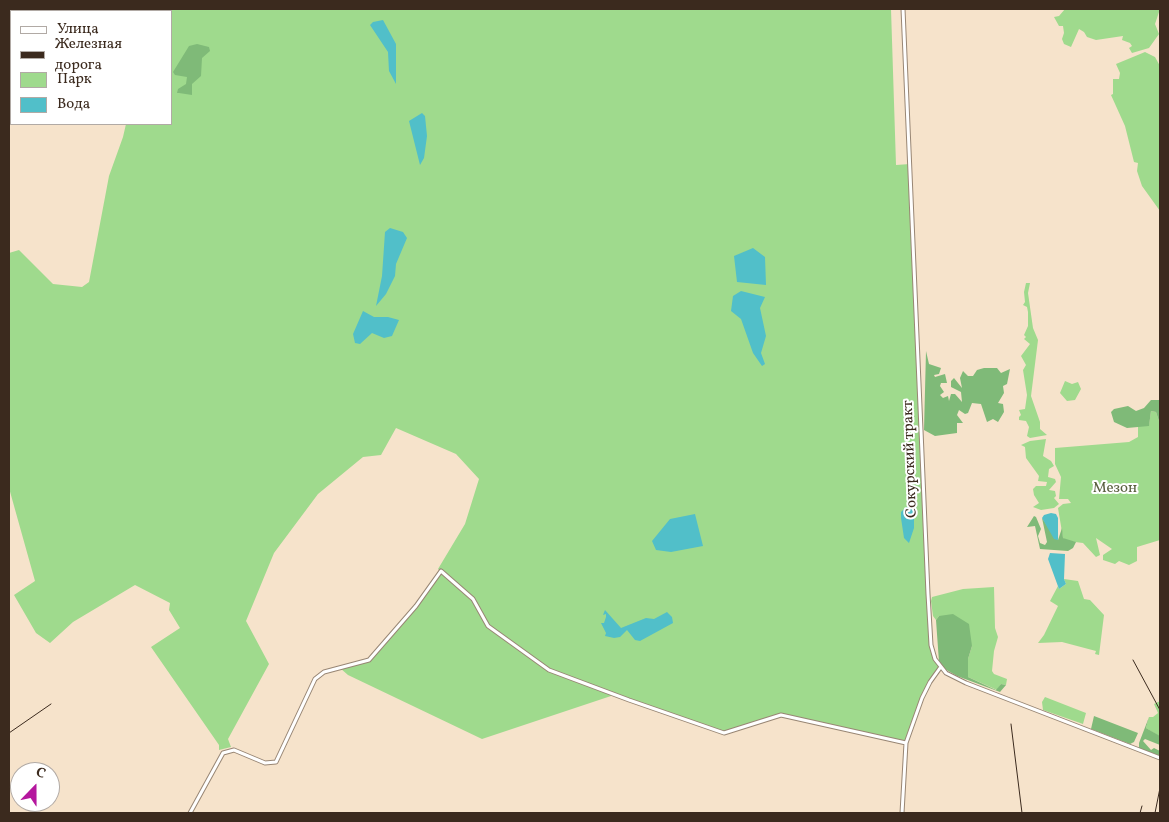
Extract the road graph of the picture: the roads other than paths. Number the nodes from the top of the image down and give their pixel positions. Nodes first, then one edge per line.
1 (903, 9) edge
2 (940, 668) junction
3 (906, 743) junction
4 (1160, 758) edge
5 (190, 813) edge
6 (902, 813) edge

1 - 2 street, Сокурский тракт
2 - 3 street
2 - 4 street
3 - 5 street
3 - 6 street

